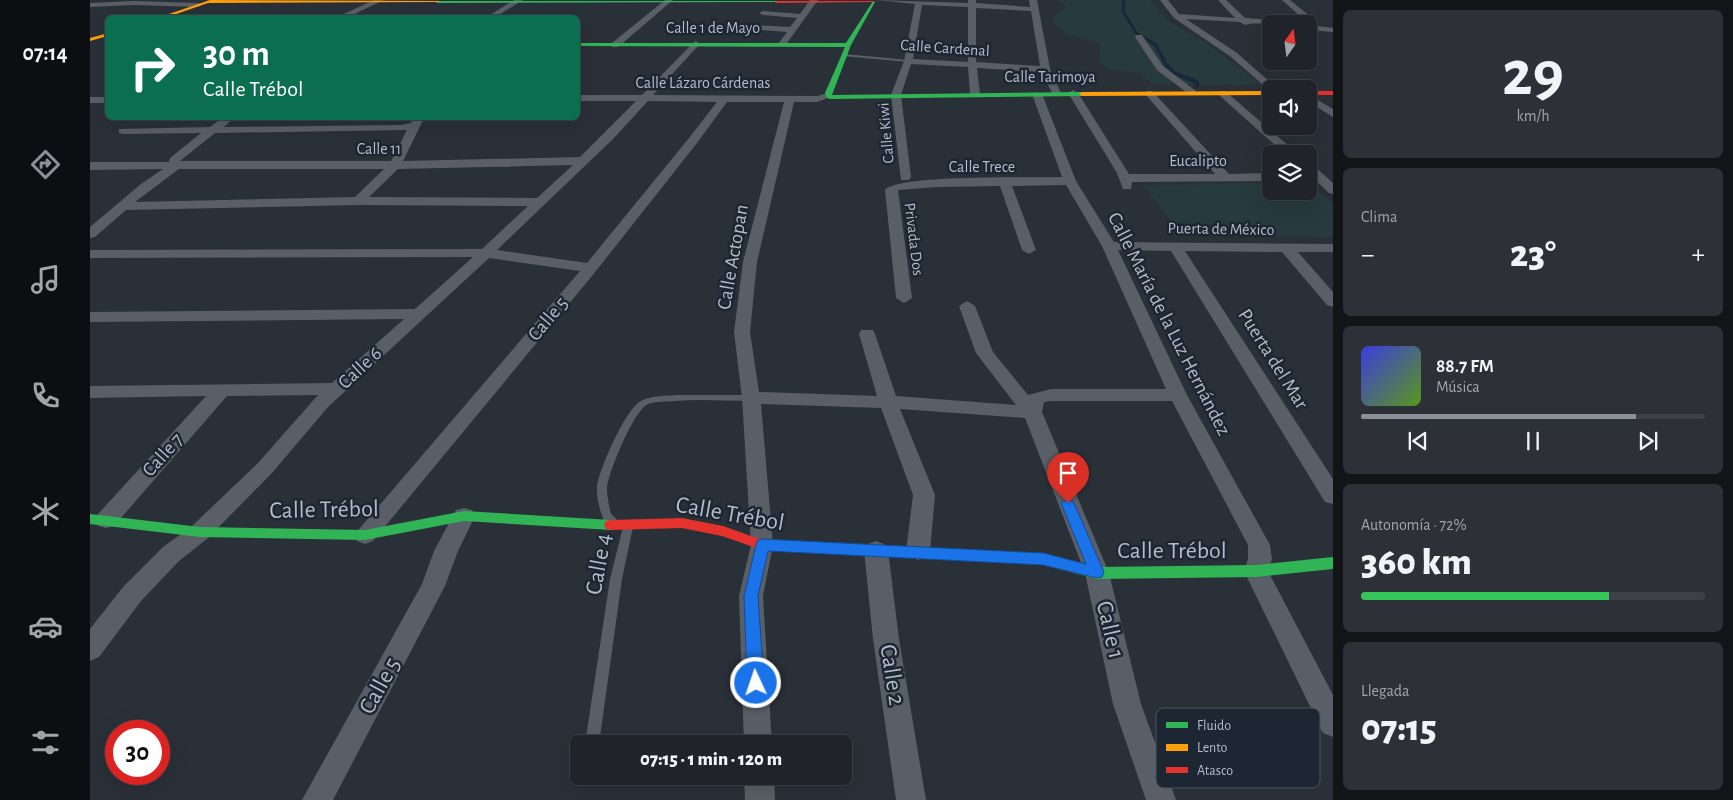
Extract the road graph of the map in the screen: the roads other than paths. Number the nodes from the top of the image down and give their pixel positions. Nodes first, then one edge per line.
1 (145, 0) edge
2 (931, 0) edge
3 (1164, 0) edge
4 (1222, 0) edge
5 (1286, 0) edge
6 (378, 1) edge
7 (518, 1) edge
8 (668, 1) edge
9 (814, 1) edge
10 (876, 1) edge
11 (919, 1) edge
12 (206, 2) edge
13 (134, 3) junction
14 (972, 3) edge
15 (90, 4) edge
16 (1034, 4) edge
17 (763, 13) dead end
18 (99, 14) dead end
19 (168, 15) edge
20 (345, 15) edge
21 (493, 15) edge
22 (1300, 15) edge
23 (803, 16) junction
24 (1180, 18) junction
25 (1244, 22) junction
26 (1262, 23) edge
27 (1262, 25) edge
28 (750, 27) dead end
29 (1318, 27) edge
30 (1333, 28) edge
31 (793, 30) junction
32 (105, 35) edge
33 (1138, 37) dead end
34 (90, 40) edge
35 (695, 44) junction
36 (782, 44) junction
37 (580, 45) edge
38 (615, 45) junction
39 (90, 46) edge
40 (105, 46) edge
41 (846, 50) junction
42 (908, 61) junction
43 (972, 66) junction
44 (1045, 69) junction
45 (1263, 80) edge
46 (1056, 93) junction
47 (1073, 93) junction
48 (1149, 93) junction
49 (1193, 93) junction
50 (1222, 93) junction
51 (1262, 93) edge
52 (1317, 93) edge
53 (1333, 93) edge
54 (975, 94) junction
55 (1037, 94) junction
56 (896, 96) junction
57 (829, 97) junction
58 (580, 98) edge
59 (643, 98) junction
60 (724, 98) junction
61 (790, 98) junction
62 (90, 100) edge
63 (105, 100) edge
64 (1317, 103) edge
65 (1333, 114) edge
66 (225, 120) edge
67 (417, 121) edge
68 (123, 131) dead end
69 (211, 131) junction
70 (1282, 145) edge
71 (582, 161) junction
72 (175, 163) junction
73 (395, 165) junction
74 (90, 166) edge
75 (1225, 177) junction
76 (1262, 177) edge
77 (1317, 179) edge
78 (1070, 181) junction
79 (900, 182) junction
80 (1005, 183) junction
81 (1333, 190) edge
82 (358, 201) junction
83 (540, 202) junction
84 (124, 206) junction
85 (90, 234) edge
86 (1109, 246) junction
87 (1175, 246) junction
88 (1286, 247) junction
89 (1333, 248) edge
90 (1029, 250) dead end
91 (486, 253) junction
92 (90, 254) edge
93 (591, 268) junction
94 (904, 298) dead end
95 (1333, 302) edge
96 (967, 306) dead end
97 (419, 314) junction
98 (90, 317) edge
99 (866, 334) dead end
100 (337, 389) junction
101 (221, 390) junction
102 (90, 392) edge
103 (1178, 395) junction
104 (751, 398) junction
105 (888, 402) junction
106 (1032, 412) junction
107 (1333, 496) edge
108 (464, 516) junction
109 (98, 519) edge
110 (628, 526) junction
111 (200, 532) junction
112 (365, 535) junction
113 (762, 545) junction
114 (876, 550) junction
115 (918, 551) junction
116 (1333, 563) edge
117 (1097, 572) junction
118 (1256, 572) junction
119 (90, 650) edge
120 (1333, 723) edge
121 (593, 735) edge
122 (758, 735) edge
123 (759, 785) edge
124 (1156, 786) edge
125 (1157, 788) edge
126 (317, 800) edge
127 (760, 800) edge
128 (911, 800) edge
129 (1161, 800) edge

1 - 13 street
2 - 14 street
3 - 24 street
4 - 25 street
5 - 22 street
6 - 7 street
6 - 12 street
6 - 20 street
7 - 8 street
7 - 21 street
8 - 9 street
8 - 38 street
9 - 10 street
9 - 23 street
10 - 11 street
10 - 41 street
11 - 14 street
11 - 42 street, Calle Kiwi
12 - 13 street
12 - 19 street
13 - 15 street
13 - 18 street
14 - 16 street
14 - 43 street
16 - 44 street
17 - 23 street
23 - 31 street
24 - 25 street
24 - 45 street
25 - 26 street
25 - 27 street
28 - 31 street
29 - 30 street
31 - 36 street
32 - 34 street
33 - 49 street
35 - 36 street, Calle 1 de Mayo
35 - 38 street, Calle 1 de Mayo
35 - 59 street, Calle 6
36 - 41 street, Calle 1 de Mayo
37 - 38 street, Calle 1 de Mayo
39 - 40 street
41 - 42 lane, Calle Cardenal
41 - 57 street
42 - 43 street, Calle Cardenal
42 - 56 street, Calle Kiwi
43 - 44 street, Calle Cardenal
43 - 54 street
44 - 46 street
46 - 47 street, Calle Tarimoya
46 - 55 street, Calle Tarimoya
47 - 48 street, Calle Tarimoya
47 - 75 street, Eucalipto
48 - 49 street, Calle Tarimoya
48 - 75 street
49 - 50 street, Calle Tarimoya
50 - 51 street, Calle Tarimoya
50 - 70 street
52 - 53 street
54 - 55 street, Calle Tarimoya
54 - 56 street, Calle Tarimoya
55 - 78 street, Calle María de la Luz Hernández
56 - 57 street, Calle Tarimoya
56 - 79 street, Calle Kiwi
57 - 61 street, Calle Lázaro Cárdenas
58 - 59 street, Calle Lázaro Cárdenas
59 - 60 street, Calle Lázaro Cárdenas
59 - 71 street, Calle 6
60 - 61 street, Calle Lázaro Cárdenas
60 - 93 street, Calle 5
61 - 104 street, Calle Actopan
62 - 63 street
64 - 65 street
66 - 69 street
67 - 69 street
67 - 73 street
68 - 69 street
69 - 72 street
71 - 73 street, Calle 11
71 - 83 street, Calle 6
72 - 73 street, Calle 11
72 - 74 street, Calle 11
72 - 84 street
73 - 82 street
75 - 76 street, Eucalipto
77 - 81 street
78 - 80 street, Calle Trece
78 - 86 street, Calle María de la Luz Hernández
79 - 80 street, Calle Trece
79 - 94 street, Privada Dos
80 - 90 street
82 - 83 street
82 - 84 street
83 - 91 street, Calle 6
84 - 85 street
86 - 87 street, Puerta de México
86 - 103 street, Calle María de la Luz Hernández
87 - 88 street, Puerta de México
87 - 107 street, Puerta del Mar
88 - 89 street, Puerta de México
88 - 95 street
91 - 92 street
91 - 93 street
91 - 97 street, Calle 6
93 - 112 street, Calle 5
96 - 106 street, Calle 1
97 - 98 street
97 - 100 street, Calle 6
99 - 105 street
100 - 101 street
100 - 111 street, Calle 6
101 - 102 street
101 - 109 street, Calle 7
103 - 106 street
103 - 118 street, Calle María de la Luz Hernández
104 - 105 street
104 - 110 lane, Calle 4
104 - 113 street, Calle Actopan
105 - 106 street
105 - 115 street
106 - 117 street, Calle 1
108 - 110 street, Calle Trébol
108 - 112 street, Calle Trébol
108 - 126 street, Calle 5
109 - 111 street, Calle Trébol
110 - 113 street, Calle Trébol
110 - 121 lane, Calle 4
111 - 112 street, Calle Trébol
111 - 119 street, Calle 6
113 - 114 street, Calle Trébol
113 - 122 street, Calle Actopan
114 - 115 street, Calle Trébol
114 - 128 street, Calle 2
115 - 117 street, Calle Trébol
116 - 118 street, Calle Trébol
117 - 118 street, Calle Trébol
117 - 124 street, Calle 1
118 - 120 street
123 - 127 street
125 - 129 street, Calle 1

